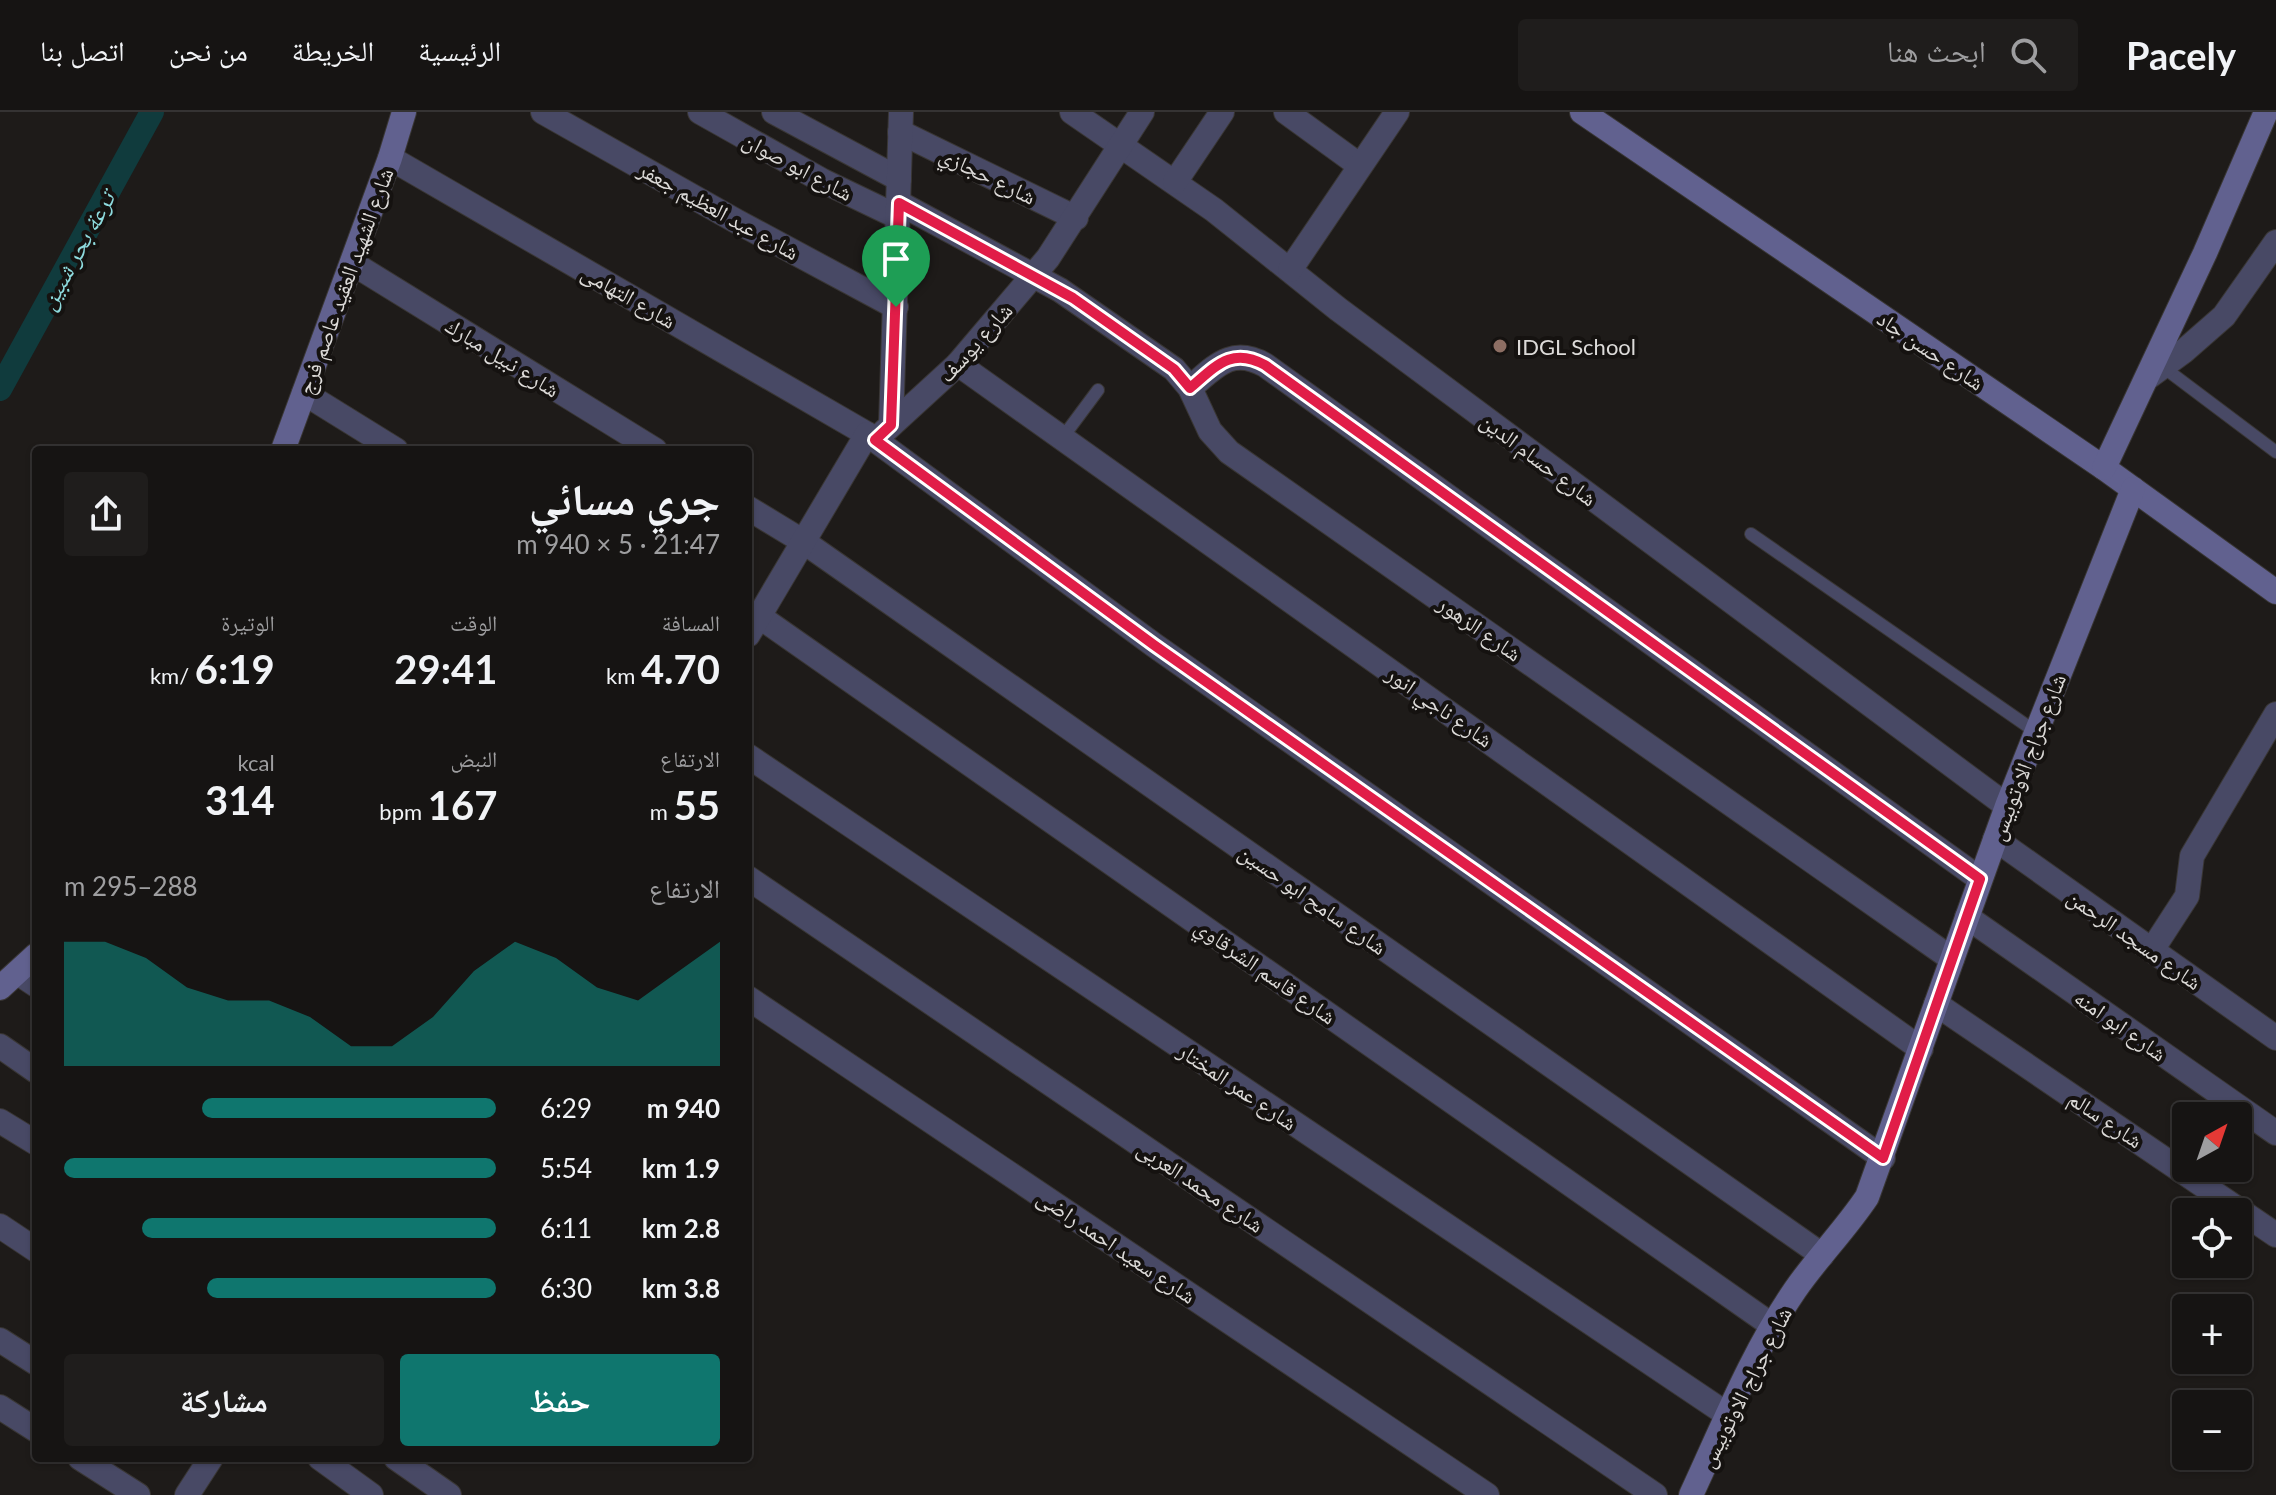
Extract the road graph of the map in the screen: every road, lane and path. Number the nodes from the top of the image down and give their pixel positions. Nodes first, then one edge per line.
1 (404, 112) edge
2 (543, 112) edge
3 (700, 112) edge
4 (774, 112) edge
5 (1072, 112) edge
6 (1142, 112) edge
7 (1222, 112) edge
8 (1286, 112) edge
9 (1397, 112) edge
10 (1582, 112) edge
11 (2266, 112) edge
12 (901, 122) edge
13 (1119, 144) junction
14 (390, 158) junction
15 (1359, 165) junction
16 (899, 179) junction
17 (1175, 182) junction
18 (898, 210) junction
19 (1076, 218) junction
20 (2276, 242) edge
21 (352, 263) junction
22 (1290, 270) junction
23 (1032, 276) junction
24 (896, 307) junction
25 (958, 364) junction
26 (2155, 372) junction
27 (1190, 388) junction
28 (1098, 390) dead end
29 (304, 393) junction
30 (878, 433) junction
31 (1063, 437) junction
32 (284, 446) edge
33 (390, 446) edge
34 (649, 446) edge
35 (2276, 452) edge
36 (2104, 468) junction
37 (2133, 489) junction
38 (752, 510) edge
39 (1751, 534) dead end
40 (804, 542) junction
41 (2276, 592) edge
42 (754, 626) edge
43 (2276, 714) edge
44 (2036, 732) junction
45 (752, 759) edge
46 (2007, 806) junction
47 (1995, 839) junction
48 (1980, 879) junction
49 (752, 881) edge
50 (1967, 917) junction
51 (2152, 950) junction
52 (1952, 959) junction
53 (32, 960) edge
54 (11, 984) edge
55 (752, 1001) edge
56 (1936, 1004) junction
57 (2276, 1038) edge
58 (0, 1046) edge
59 (1921, 1049) junction
60 (32, 1068) edge
61 (0, 1121) edge
62 (2276, 1133) edge
63 (32, 1141) edge
64 (1883, 1158) junction
65 (0, 1226) edge
66 (2276, 1235) edge
67 (32, 1247) edge
68 (1822, 1255) junction
69 (1773, 1326) junction
70 (0, 1340) edge
71 (32, 1360) edge
72 (0, 1407) edge
73 (1728, 1415) junction
74 (32, 1427) edge
75 (86, 1462) edge
76 (199, 1462) edge
77 (323, 1462) edge
78 (402, 1462) edge
79 (339, 1486) edge
80 (138, 1495) edge
81 (187, 1495) edge
82 (371, 1495) edge
83 (449, 1495) edge
84 (1487, 1495) edge
85 (1655, 1495) edge
86 (1691, 1495) edge

1 - 14 street, شارع الشهيد العقيد عاصم فرج
2 - 24 street, شارع عبد العظيم جعفر
3 - 18 street, شارع ابو صوان
4 - 16 street
5 - 13 street, شارع حسام الدين
6 - 13 street, شارع يوسف
7 - 17 street
8 - 15 street
9 - 15 street
10 - 36 street, شارع حسن جاد
11 - 26 street
12 - 16 street
12 - 19 street, شارع حجازي
13 - 17 street, شارع حسام الدين
13 - 19 street, شارع يوسف
14 - 21 street, شارع الشهيد العقيد عاصم فرج
14 - 30 street, شارع التهامى
15 - 22 street
16 - 18 street
17 - 22 street, شارع حسام الدين
18 - 23 street, شارع ابو صوان
18 - 24 street
19 - 23 street, شارع يوسف
20 - 26 street
21 - 29 street, شارع الشهيد العقيد عاصم فرج
21 - 34 street, شارع نبيل مبارك
22 - 46 street, شارع حسام الدين
23 - 25 street, شارع يوسف
23 - 27 street, شارع الزهور
24 - 30 street
25 - 30 street, شارع يوسف
25 - 31 street, شارع ناجي انور
26 - 35 lane
26 - 36 street
27 - 48 street
27 - 52 street, شارع الزهور
28 - 31 lane
29 - 32 street, شارع الشهيد العقيد عاصم فرج
29 - 33 street
30 - 40 street
30 - 64 street, شارع التهامى
31 - 59 street, شارع ناجي انور
36 - 37 street, شارع حسن جاد
37 - 41 street, شارع حسن جاد
37 - 44 street, شارع جراج الاوتوبيس
38 - 40 street
39 - 44 lane
40 - 42 street
40 - 68 street, شارع سامح ابو حسين
42 - 69 street, شارع قاسم الشرقاوي
43 - 51 street
44 - 46 street, شارع جراج الاوتوبيس
45 - 73 street, شارع عمر المختار
46 - 47 street, شارع جراج الاوتوبيس
47 - 48 street, شارع جراج الاوتوبيس
47 - 51 street, شارع مسجد الرحمن
48 - 50 street, شارع جراج الاوتوبيس
49 - 85 street, شارع محمد العربى
50 - 52 street, شارع جراج الاوتوبيس
50 - 62 street, شارع ابو امنه
51 - 57 street, شارع مسجد الرحمن
52 - 56 street, شارع جراج الاوتوبيس
53 - 54 street
55 - 84 street, شارع سعيد احمد راضى
56 - 59 street, شارع جراج الاوتوبيس
56 - 66 street, شارع سالم
58 - 60 street
59 - 64 street, شارع جراج الاوتوبيس
61 - 63 street
64 - 68 street, شارع جراج الاوتوبيس
65 - 67 street
68 - 69 street, شارع جراج الاوتوبيس
69 - 73 street, شارع جراج الاوتوبيس
70 - 71 street
72 - 74 street
73 - 86 street, شارع جراج الاوتوبيس
75 - 80 street
76 - 81 street
77 - 79 street
78 - 83 street
79 - 82 street

